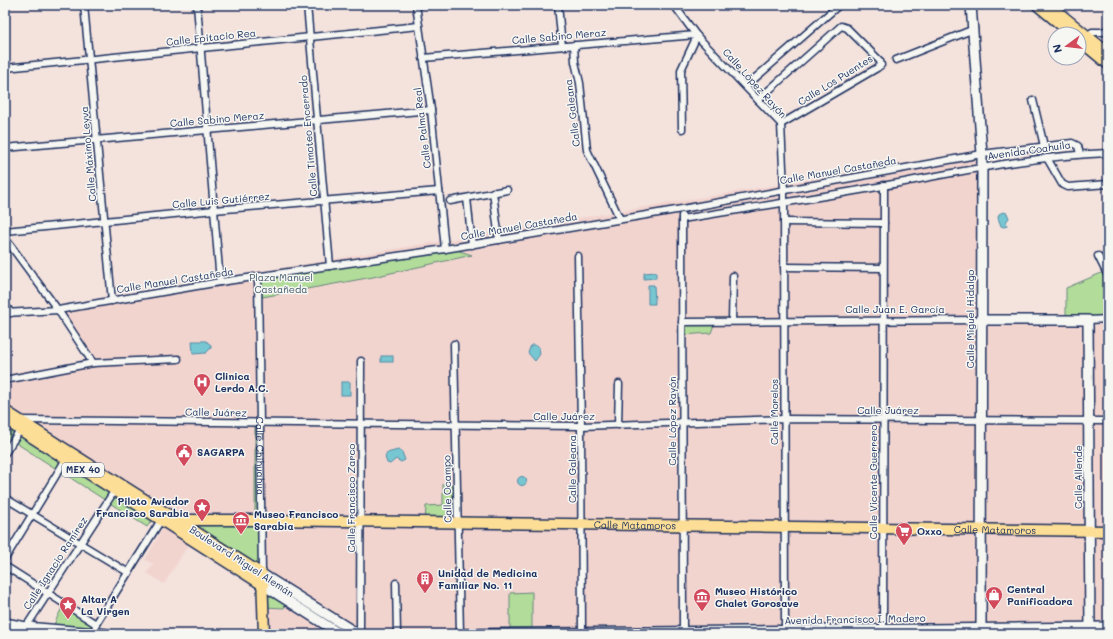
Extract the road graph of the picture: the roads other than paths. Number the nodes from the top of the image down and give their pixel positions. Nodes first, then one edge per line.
1 (84, 5) edge
2 (197, 5) edge
3 (307, 5) edge
4 (416, 5) edge
5 (558, 5) edge
6 (674, 5) edge
7 (839, 5) edge
8 (971, 5) edge
9 (1037, 5) edge
10 (1049, 5) edge
11 (419, 26) junction
12 (1062, 26) edge
13 (1071, 26) edge
14 (974, 29) junction
15 (1108, 29) edge
16 (696, 35) junction
17 (1087, 35) edge
18 (310, 37) junction
19 (1087, 40) edge
20 (1087, 42) edge
21 (574, 45) junction
22 (562, 46) junction
23 (200, 48) junction
24 (1108, 53) edge
25 (423, 58) junction
26 (89, 59) junction
27 (896, 60) dead end
28 (1108, 64) edge
29 (5, 68) edge
30 (746, 86) junction
31 (758, 100) junction
32 (1033, 100) dead end
33 (431, 110) junction
34 (317, 120) junction
35 (781, 124) junction
36 (207, 130) junction
37 (682, 130) dead end
38 (96, 140) junction
39 (1044, 146) junction
40 (5, 148) edge
41 (1108, 152) edge
42 (982, 154) junction
43 (1080, 154) junction
44 (1047, 158) junction
45 (981, 167) junction
46 (1108, 184) edge
47 (884, 185) junction
48 (507, 190) dead end
49 (784, 190) junction
50 (439, 191) junction
51 (493, 192) junction
52 (467, 198) junction
53 (324, 201) junction
54 (450, 201) dead end
55 (784, 202) junction
56 (682, 208) junction
57 (214, 210) junction
58 (620, 219) junction
59 (682, 219) junction
60 (104, 221) junction
61 (784, 222) junction
62 (884, 223) junction
63 (5, 231) edge
64 (5, 238) edge
65 (499, 240) junction
66 (472, 245) junction
67 (445, 249) junction
68 (578, 256) dead end
69 (1098, 256) dead end
70 (330, 266) junction
71 (784, 267) junction
72 (883, 268) junction
73 (733, 276) dead end
74 (1108, 276) edge
75 (258, 277) junction
76 (220, 282) junction
77 (112, 301) junction
78 (5, 305) edge
79 (58, 310) junction
80 (8, 313) edge
81 (884, 320) junction
82 (981, 320) junction
83 (1088, 320) junction
84 (1108, 320) edge
85 (732, 321) junction
86 (784, 321) junction
87 (682, 322) junction
88 (454, 344) dead end
89 (178, 359) dead end
90 (361, 361) dead end
91 (93, 362) junction
92 (5, 380) edge
93 (619, 384) dead end
94 (5, 411) edge
95 (784, 419) junction
96 (5, 420) edge
97 (883, 420) junction
98 (981, 421) junction
99 (1089, 421) junction
100 (260, 422) junction
101 (1108, 422) edge
102 (682, 423) junction
103 (360, 424) junction
104 (20, 425) junction
105 (455, 425) junction
106 (618, 425) junction
107 (581, 426) junction
108 (5, 454) edge
109 (66, 458) junction
110 (115, 490) junction
111 (5, 498) edge
112 (32, 515) junction
113 (176, 519) junction
114 (161, 520) junction
115 (262, 520) junction
116 (361, 522) junction
117 (458, 523) junction
118 (582, 524) junction
119 (683, 525) junction
120 (784, 526) junction
121 (883, 527) junction
122 (981, 529) junction
123 (1090, 531) junction
124 (1108, 531) edge
125 (80, 543) junction
126 (5, 559) edge
127 (5, 566) edge
128 (238, 568) junction
129 (129, 573) junction
130 (262, 580) junction
131 (396, 583) dead end
132 (48, 593) junction
133 (263, 603) junction
134 (5, 623) edge
135 (26, 627) junction
136 (1108, 627) edge
137 (96, 629) edge
138 (981, 631) edge
139 (1090, 631) edge
140 (785, 632) edge
141 (883, 632) edge
142 (582, 633) edge
143 (683, 633) edge
144 (108, 634) edge
145 (264, 634) edge
146 (340, 634) edge
147 (359, 634) edge
148 (397, 634) edge
149 (460, 634) edge
150 (484, 634) edge

1 - 26 street, Calle Máximo Leyva
2 - 23 street
3 - 18 street, Calle Timoteo Encerrado
4 - 11 street, Calle Palma Real
5 - 22 street
6 - 16 street, Calle López Rayón
7 - 30 street
8 - 14 main road, Calle Miguel Hidalgo
9 - 12 main road
10 - 13 main road
11 - 18 street, Calle Epitacio Rea
11 - 25 street, Calle Palma Real
14 - 27 street
14 - 42 main road, Calle Miguel Hidalgo
15 - 17 street
16 - 21 street, Calle Sabino Meraz
16 - 30 street, Calle López Rayón
16 - 37 street
18 - 23 street, Calle Epitacio Rea
18 - 34 street, Calle Timoteo Encerrado
19 - 24 main road
20 - 28 main road
21 - 22 street, Calle Sabino Meraz
21 - 58 street, Calle Galeana
22 - 25 street, Calle Sabino Meraz
23 - 26 street, Calle Epitacio Rea
23 - 36 street
25 - 33 street, Calle Palma Real
26 - 29 street, Calle Epitacio Rea
26 - 38 street, Calle Máximo Leyva
30 - 31 street, Calle López Rayón
31 - 35 street, Calle López Rayón
31 - 35 street, Calle Los Puentes
32 - 39 street
33 - 34 street, Calle Sabino Meraz
33 - 50 street, Calle Palma Real
34 - 36 street, Calle Sabino Meraz
34 - 53 street, Calle Timoteo Encerrado
35 - 49 street, Calle López Rayón
36 - 38 street, Calle Sabino Meraz
36 - 57 street
38 - 40 street, Calle Sabino Meraz
38 - 60 street, Calle Máximo Leyva
39 - 42 street, Avenida Coahuila
39 - 43 street, Avenida Coahuila
41 - 43 street, Avenida Coahuila
42 - 45 main road, Calle Miguel Hidalgo
42 - 49 street, Calle Manuel Castañeda
43 - 44 street, Avenida Coahuila
44 - 45 street, Avenida Coahuila
44 - 46 street
45 - 47 street
45 - 82 main road, Calle Miguel Hidalgo
47 - 55 street
47 - 62 street, Calle Vicente Guerrero
48 - 51 street
49 - 55 street, Calle Morelos
49 - 56 street, Calle Manuel Castañeda
50 - 53 street, Calle Luis Gutiérrez
50 - 67 street, Calle Palma Real
51 - 52 street
51 - 65 street
52 - 54 street
52 - 66 street
53 - 57 street, Calle Luis Gutiérrez
53 - 70 street, Calle Timoteo Encerrado
55 - 59 street
55 - 61 street, Calle Morelos
56 - 58 street, Calle Manuel Castañeda
56 - 59 street, Calle López Rayón
57 - 60 street, Calle Luis Gutiérrez
57 - 76 street
58 - 65 street, Calle Manuel Castañeda
59 - 87 street, Calle López Rayón
60 - 63 street, Calle Luis Gutiérrez
60 - 77 street, Calle Máximo Leyva
61 - 62 street
61 - 71 street, Calle Morelos
62 - 72 street, Calle Vicente Guerrero
64 - 79 street
65 - 66 street, Calle Manuel Castañeda
66 - 67 street, Calle Manuel Castañeda
67 - 70 street, Calle Manuel Castañeda
68 - 107 street, Calle Galeana
69 - 74 street
70 - 75 street, Calle Manuel Castañeda
71 - 72 street
71 - 86 street, Calle Morelos
72 - 81 street, Calle Vicente Guerrero
73 - 85 street
75 - 76 street, Calle Manuel Castañeda
75 - 100 street, Calle Chihuahua
76 - 77 street, Calle Manuel Castañeda
77 - 79 street, Calle Manuel Castañeda
78 - 80 street
79 - 80 street, Calle Manuel Castañeda
79 - 91 street
81 - 82 street, Calle Juan E. García
81 - 86 street, Calle Juan E. García
81 - 97 street, Calle Vicente Guerrero
82 - 83 main road, Calle Juan E. García
82 - 98 main road, Calle Miguel Hidalgo
83 - 84 street, Calle Juan E. García
83 - 99 main road, Calle Allende
85 - 86 street, Calle Juan E. García
85 - 87 street, Calle Juan E. García
86 - 95 street, Calle Morelos
87 - 102 street, Calle López Rayón
88 - 105 street, Calle Ocampo
89 - 91 street
90 - 103 street, Calle Francisco Zarco
91 - 92 street
93 - 106 street
94 - 104 main road, Boulevard Miguel Alemán / MEX 40
95 - 97 street, Calle Juárez
95 - 102 street, Calle Juárez
95 - 120 street, Calle Morelos
96 - 104 main road, Boulevard Miguel Alemán / MEX 40
97 - 98 street, Calle Juárez
97 - 121 street, Calle Vicente Guerrero
98 - 99 street, Calle Juárez
98 - 122 main road, Calle Miguel Hidalgo
99 - 101 street, Calle Juárez
99 - 123 main road, Calle Allende
100 - 103 street, Calle Juárez
100 - 104 street, Calle Juárez
100 - 115 street, Calle Chihuahua
102 - 106 street, Calle Juárez
102 - 119 street, Calle López Rayón
103 - 105 street, Calle Juárez
103 - 116 street, Calle Francisco Zarco
104 - 108 street
104 - 109 main road, Boulevard Miguel Alemán / MEX 40
104 - 113 main road, Boulevard Miguel Alemán / MEX 40
105 - 107 street, Calle Juárez
105 - 117 street, Calle Ocampo
106 - 107 street, Calle Juárez
107 - 118 street, Calle Galeana
109 - 110 main road, Boulevard Miguel Alemán / MEX 40
109 - 112 street
110 - 114 main road, Boulevard Miguel Alemán / MEX 40
110 - 125 street, Calle Ignacio Ramírez
111 - 112 street
112 - 125 street
112 - 126 street
113 - 114 main road, Calle Matamoros
113 - 115 main road, Calle Matamoros
113 - 130 main road, Boulevard Miguel Alemán / MEX 40
114 - 128 main road, Boulevard Miguel Alemán / MEX 40
114 - 129 street
115 - 116 main road, Calle Matamoros
115 - 130 street, Calle Chihuahua
116 - 117 main road, Calle Matamoros
116 - 147 street, Calle Francisco Zarco
117 - 118 main road, Calle Matamoros
117 - 149 street, Calle Ocampo
118 - 119 main road, Calle Matamoros
118 - 142 street, Calle Galeana
119 - 120 main road, Calle Matamoros
119 - 143 street, Calle López Rayón
120 - 121 main road, Calle Matamoros
120 - 140 street, Calle Morelos
121 - 122 main road, Calle Matamoros
121 - 141 street, Calle Vicente Guerrero
122 - 123 main road, Calle Matamoros
122 - 138 main road, Calle Miguel Hidalgo
123 - 124 main road, Calle Matamoros
123 - 139 main road, Calle Allende
125 - 129 street
125 - 132 street, Calle Ignacio Ramírez
127 - 132 street
128 - 130 main road, Boulevard Miguel Alemán / MEX 40
128 - 133 main road
129 - 137 street
130 - 133 main road, Calle Chihuahua
130 - 146 main road, Boulevard Miguel Alemán / MEX 40
130 - 147 main road, Boulevard Miguel Alemán / MEX 40
131 - 148 street
132 - 135 street, Calle Ignacio Ramírez
132 - 137 street
133 - 145 main road, Calle Chihuahua
134 - 135 main road
135 - 137 main road
136 - 139 main road, Avenida Francisco I. Madero
137 - 144 main road
138 - 139 main road, Avenida Francisco I. Madero
138 - 141 main road, Avenida Francisco I. Madero
140 - 141 main road, Avenida Francisco I. Madero
140 - 143 main road, Avenida Francisco I. Madero
142 - 143 main road, Avenida Francisco I. Madero
142 - 150 main road, Avenida Francisco I. Madero
149 - 150 main road, Avenida Francisco I. Madero

